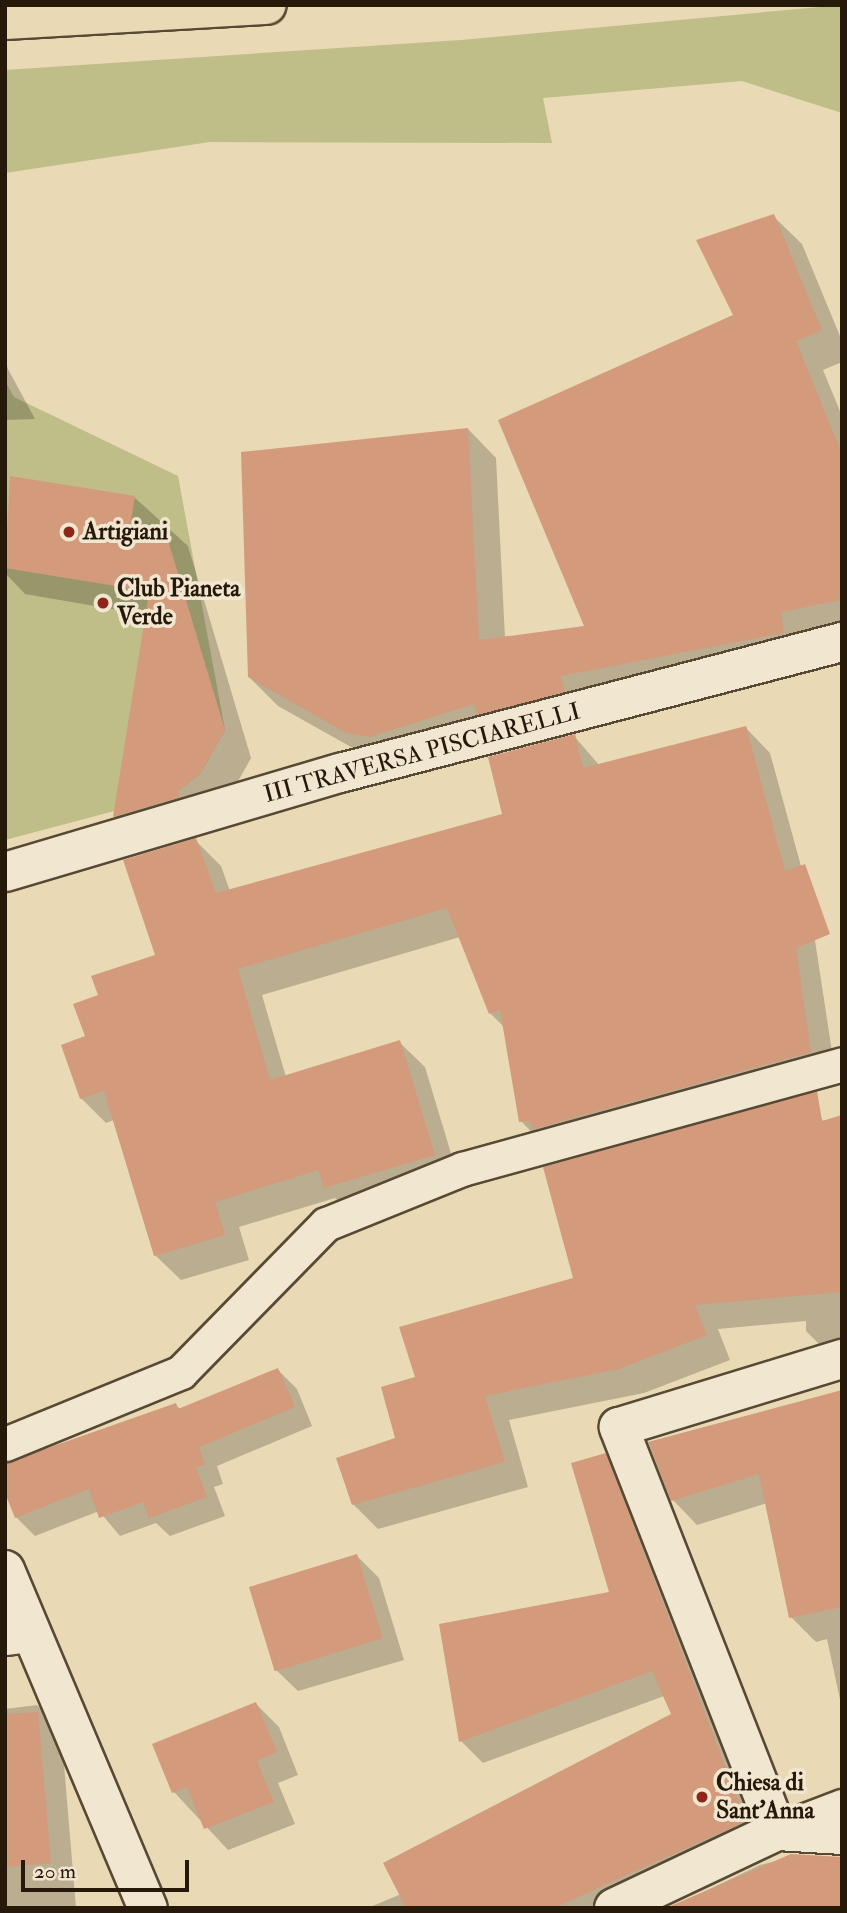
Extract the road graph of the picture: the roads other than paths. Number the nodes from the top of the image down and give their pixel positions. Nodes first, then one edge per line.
1 (267, 5) edge
2 (5, 20) edge
3 (842, 642) edge
4 (5, 872) edge
5 (842, 1063) edge
6 (842, 1359) edge
7 (5, 1444) edge
8 (5, 1570) edge
9 (18, 1636) edge
10 (842, 1806) edge
11 (777, 1831) junction
12 (842, 1835) edge
13 (618, 1907) edge
14 (148, 1908) edge

1 - 2 highway
3 - 4 street, III TRAVERSA PISCIARELLI
5 - 7 lane
6 - 11 street
8 - 9 street
9 - 14 street
10 - 11 lane
11 - 12 street
11 - 13 street

